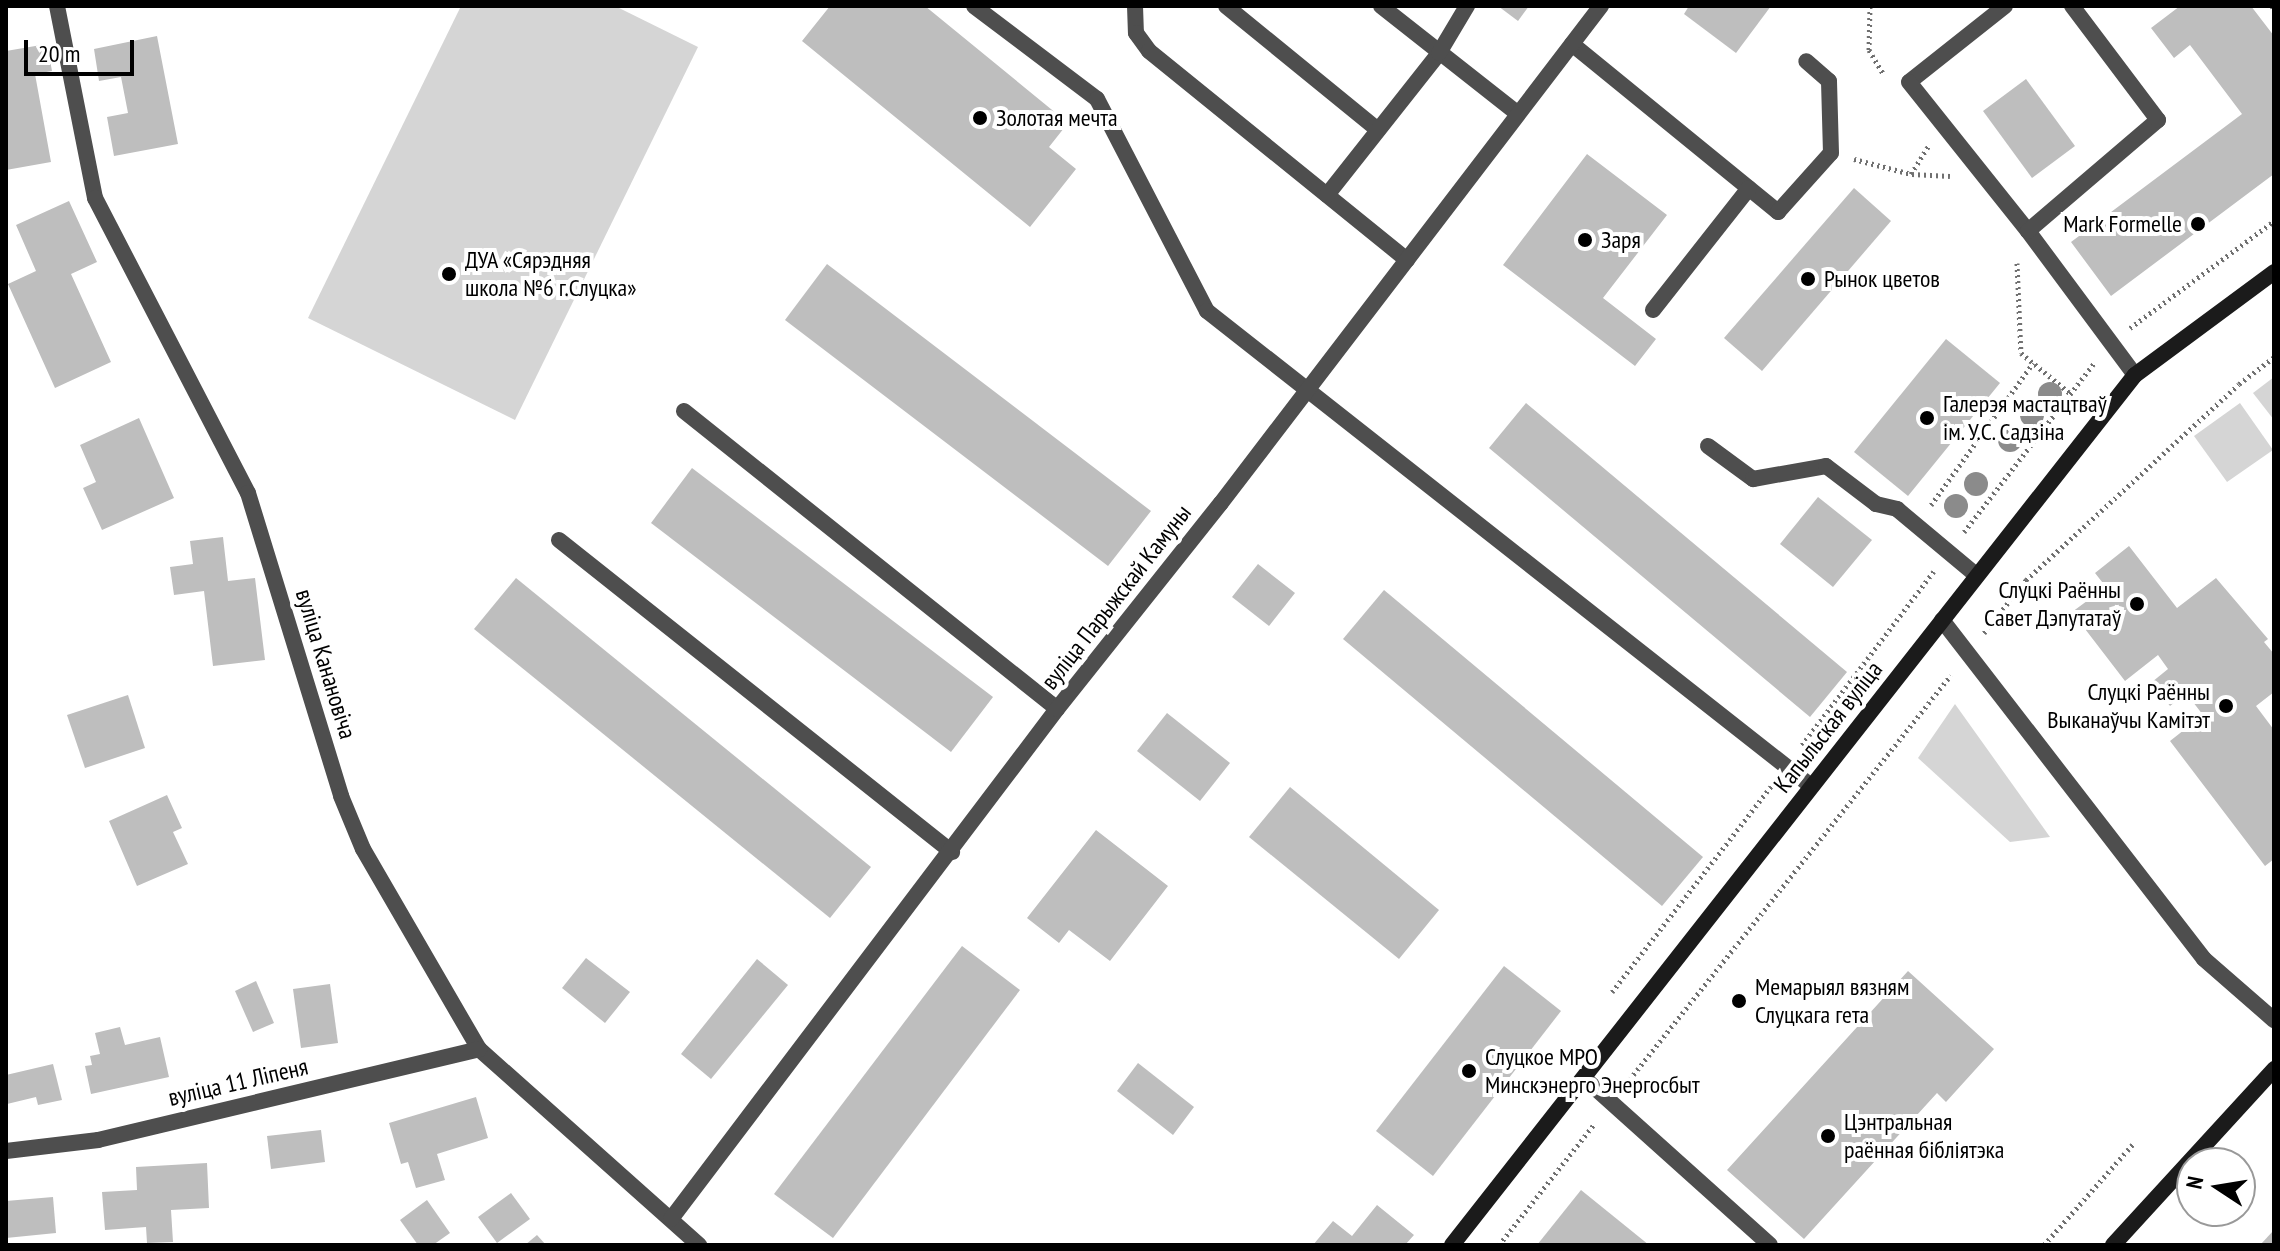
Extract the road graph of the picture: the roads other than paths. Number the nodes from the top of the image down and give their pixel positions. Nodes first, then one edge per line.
1 (57, 6) edge
2 (974, 6) edge
3 (1135, 6) edge
4 (1226, 6) edge
5 (1381, 6) edge
6 (1467, 6) edge
7 (1601, 6) edge
8 (2005, 6) edge
9 (2072, 6) edge
10 (1572, 44) junction
11 (1439, 53) junction
12 (1806, 61) dead end
13 (1518, 114) junction
14 (1378, 130) junction
15 (1749, 188) junction
16 (1327, 195) junction
17 (2028, 231) junction
18 (1407, 260) junction
19 (2274, 272) edge
20 (1653, 310) dead end
21 (2135, 375) junction
22 (1309, 388) junction
23 (684, 411) dead end
24 (1708, 446) dead end
25 (559, 540) dead end
26 (1977, 576) junction
27 (1942, 620) junction
28 (1057, 709) junction
29 (1811, 786) junction
30 (952, 852) junction
31 (2274, 1020) edge
32 (479, 1049) junction
33 (2274, 1069) edge
34 (1584, 1078) junction
35 (6, 1151) edge
36 (671, 1219) junction
37 (699, 1245) edge
38 (1452, 1245) edge
39 (1770, 1245) edge
40 (2113, 1245) edge

1 - 32 street, вуліца Канановіча
2 - 22 street
3 - 16 street
4 - 14 street
5 - 11 street
6 - 11 street
7 - 10 street, вуліца Парыжскай Камуны
8 - 17 street
9 - 17 street
10 - 13 street, вуліца Парыжскай Камуны
10 - 15 street
11 - 13 street
11 - 14 street
12 - 15 street
13 - 18 street, вуліца Парыжскай Камуны
14 - 16 street
15 - 20 street
16 - 18 street
17 - 21 street
18 - 22 street, вуліца Парыжскай Камуны
19 - 21 main road, Капыльская вуліца
21 - 26 main road, Капыльская вуліца
22 - 28 street, вуліца Парыжскай Камуны
22 - 29 street
23 - 28 street
24 - 26 street
25 - 30 street
26 - 27 main road, Капыльская вуліца
27 - 29 main road, Капыльская вуліца
27 - 31 street
28 - 30 street, вуліца Парыжскай Камуны
29 - 34 main road, Капыльская вуліца
30 - 36 street, вуліца Парыжскай Камуны
32 - 35 street, вуліца 11 Ліпеня
32 - 36 street, вуліца Канановіча
33 - 40 main road
34 - 38 main road, Капыльская вуліца
34 - 39 street
36 - 37 street, вуліца Канановіча

